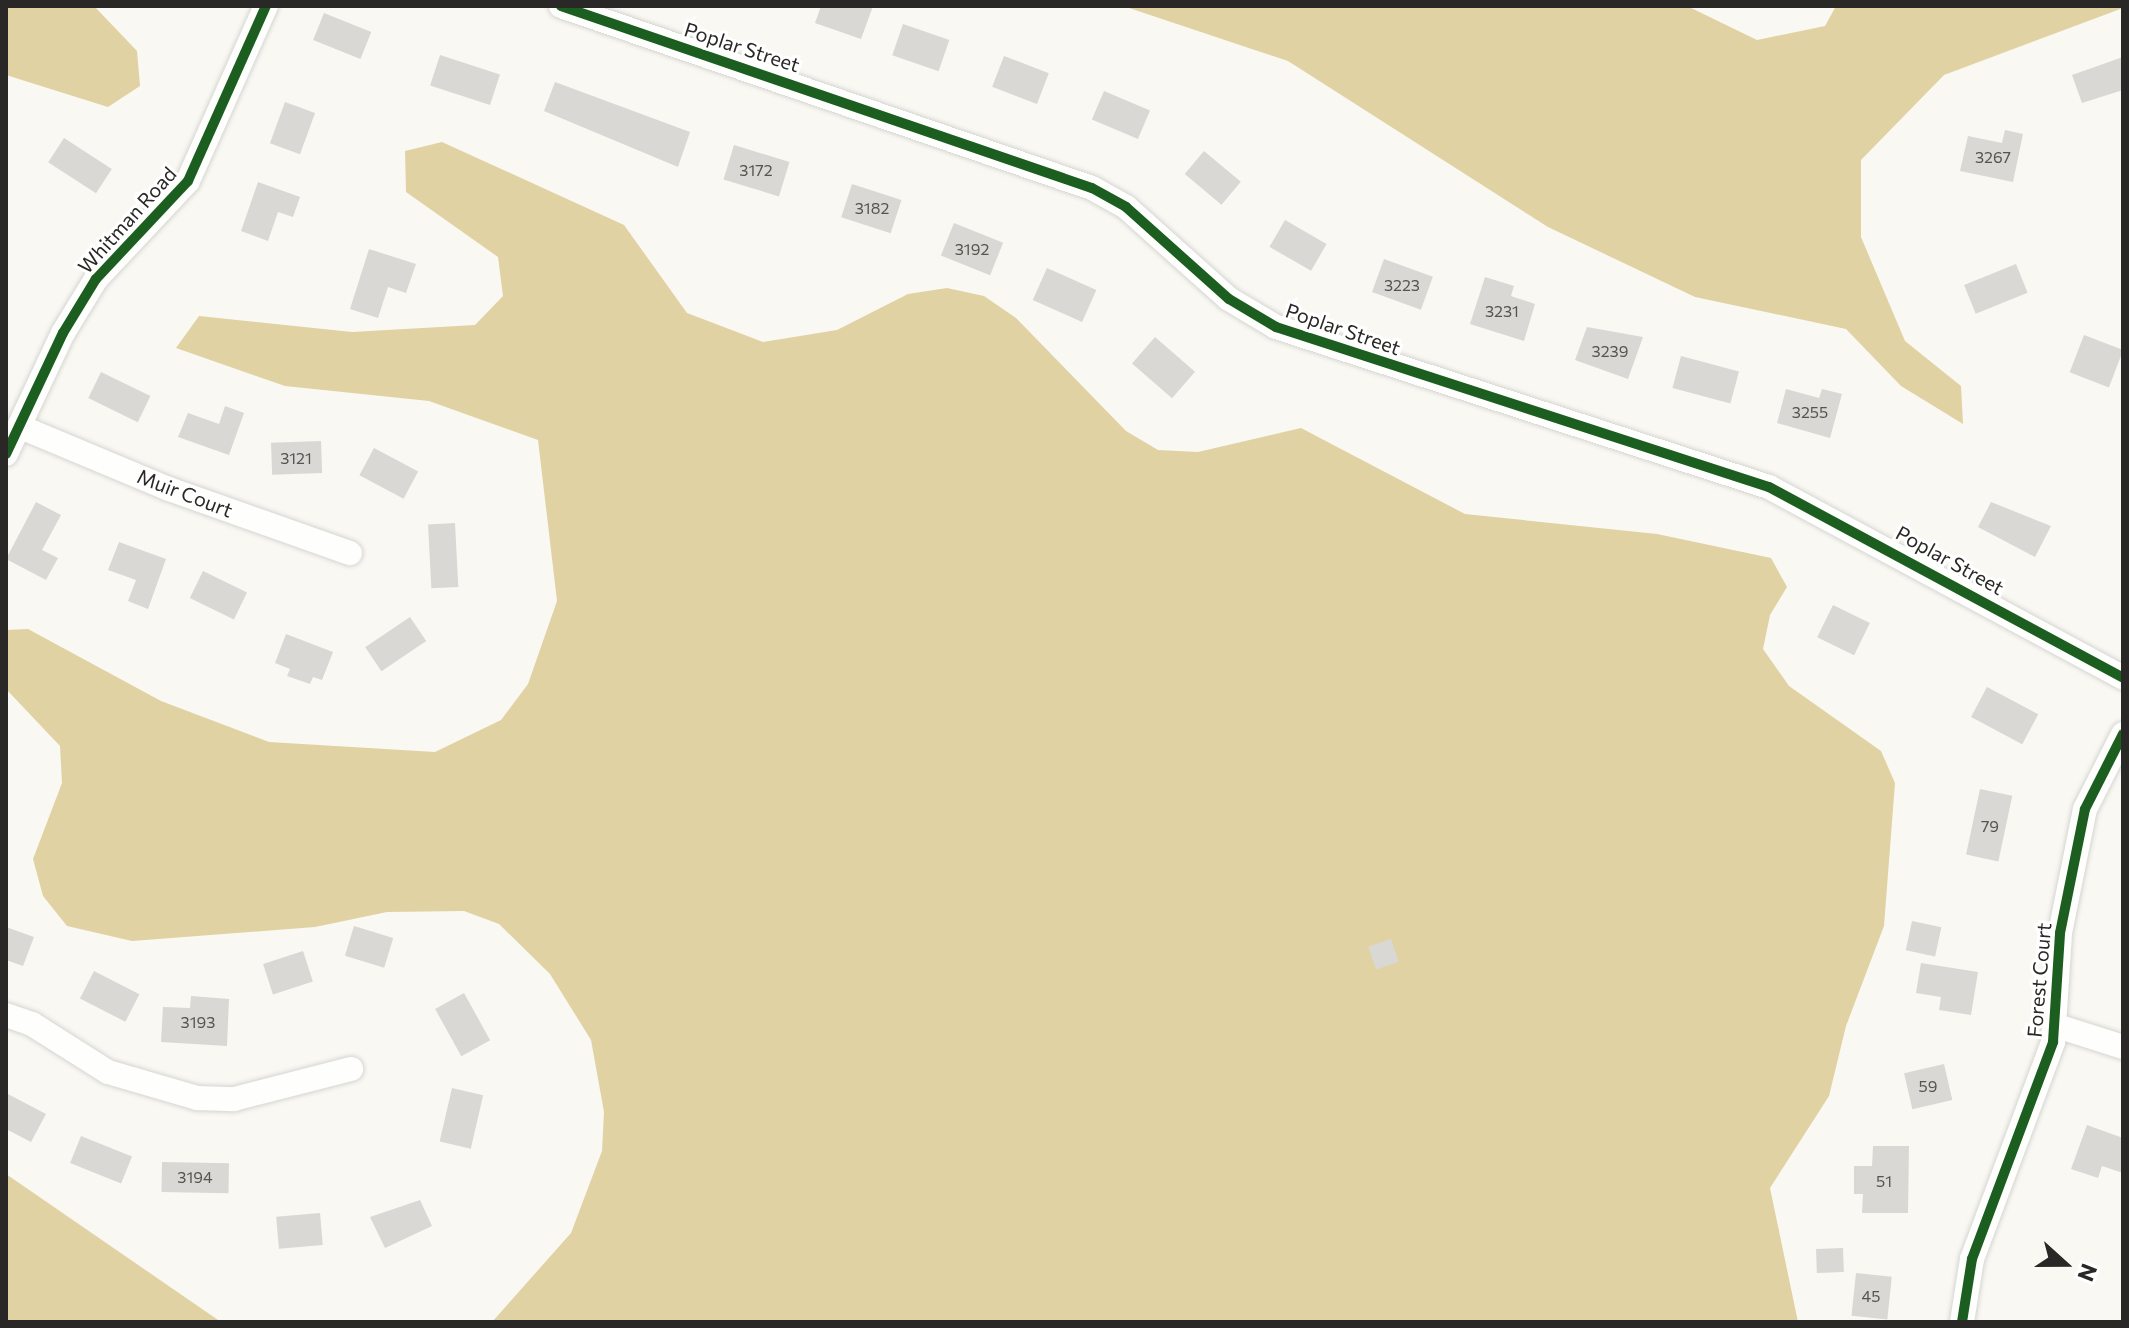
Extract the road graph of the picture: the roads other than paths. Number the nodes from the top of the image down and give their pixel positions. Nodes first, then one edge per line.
1 (266, 6) edge
2 (561, 6) edge
3 (23, 428) junction
4 (6, 454) edge
5 (350, 553) dead end
6 (2123, 678) edge
7 (2123, 734) edge
8 (6, 1015) edge
9 (2054, 1025) junction
10 (2123, 1047) edge
11 (351, 1069) dead end
12 (1962, 1322) edge

1 - 3 street, Whitman Road
2 - 6 street, Poplar Street
3 - 4 street, Whitman Road
3 - 5 street, Muir Court
7 - 9 street, Forest Court
8 - 11 street
9 - 10 street
9 - 12 street, Forest Court

